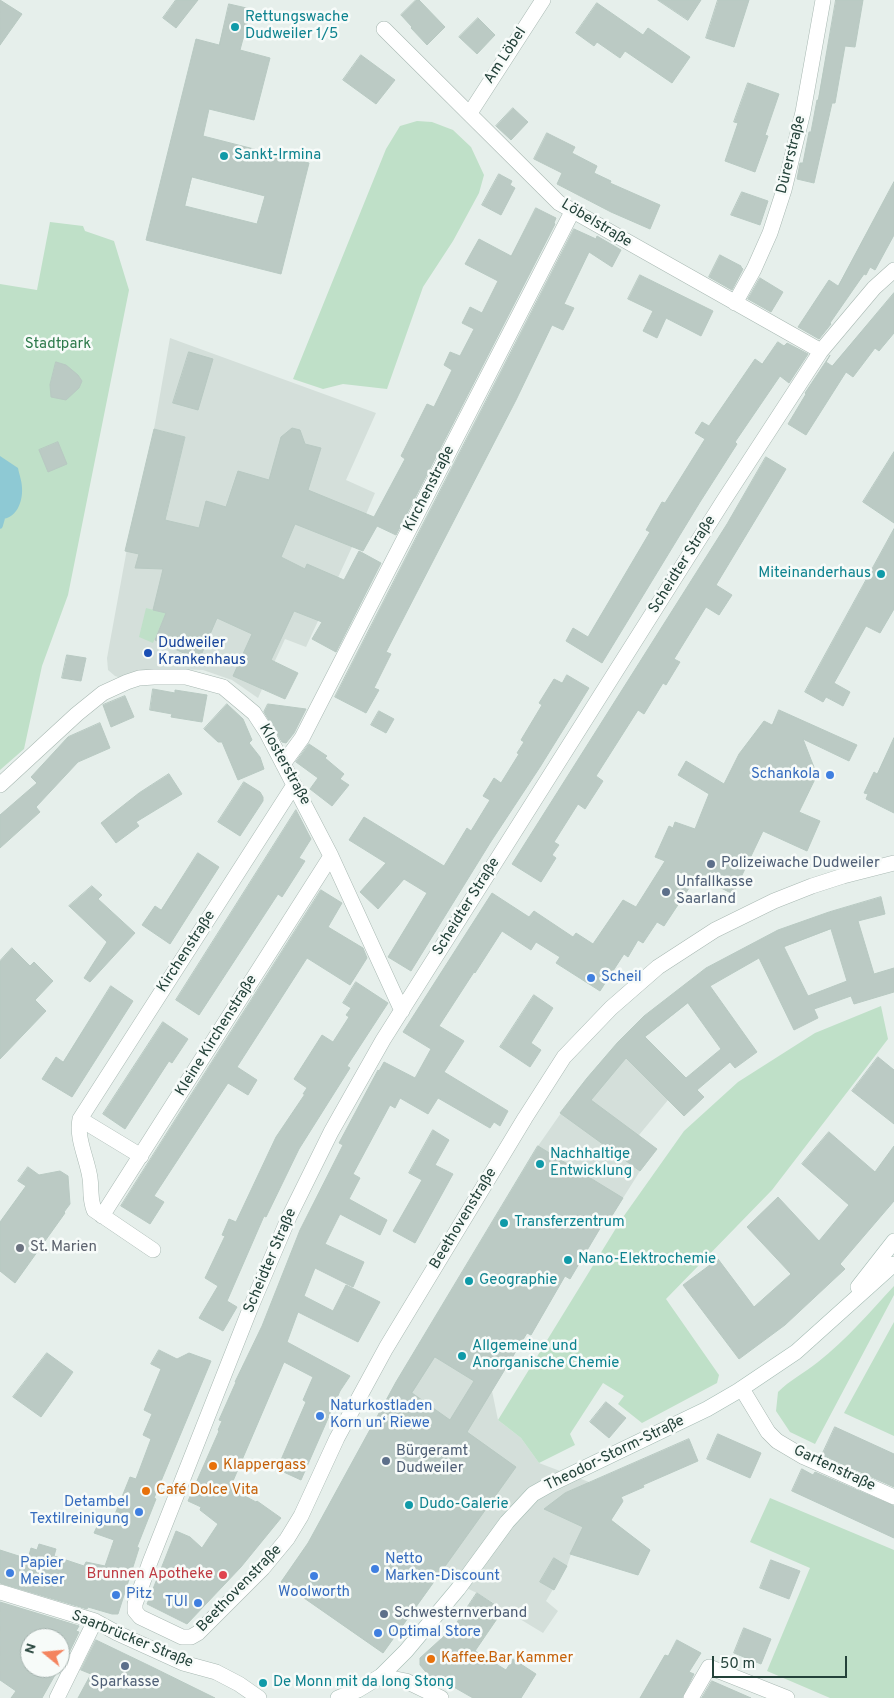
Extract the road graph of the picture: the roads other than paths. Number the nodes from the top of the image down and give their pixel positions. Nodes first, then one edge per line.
1 (542, 0) edge
2 (823, 0) edge
3 (384, 29) dead end
4 (470, 113) junction
5 (572, 212) junction
6 (894, 270) edge
7 (735, 302) junction
8 (821, 351) junction
9 (283, 764) junction
10 (0, 785) edge
11 (294, 785) junction
12 (332, 856) junction
13 (894, 863) edge
14 (402, 1011) junction
15 (80, 1119) junction
16 (141, 1156) junction
17 (102, 1216) junction
18 (894, 1241) edge
19 (153, 1250) dead end
20 (894, 1264) edge
21 (833, 1320) junction
22 (742, 1389) junction
23 (894, 1497) edge
24 (0, 1592) edge
25 (137, 1599) joint
26 (95, 1621) junction
27 (381, 1676) junction
28 (57, 1698) edge
29 (259, 1698) edge
30 (338, 1698) edge
31 (441, 1698) edge
32 (691, 1698) edge
33 (787, 1698) edge

1 - 4 street, Am Löbel
2 - 7 street, Dürerstraße
3 - 4 street, Löbelstraße
4 - 5 street, Löbelstraße
5 - 7 street, Löbelstraße
5 - 9 street, Kirchenstraße
6 - 8 street, Scheidter Straße
7 - 8 street, Löbelstraße
8 - 14 street, Scheidter Straße
9 - 10 street, Klosterstraße
9 - 11 street, Klosterstraße
11 - 12 street, Klosterstraße
11 - 15 street, Kirchenstraße
12 - 14 street, Klosterstraße
12 - 16 street, Kleine Kirchenstraße
13 - 25 street, Beethovenstraße
14 - 25 street, Scheidter Straße
15 - 16 street
15 - 17 street
16 - 17 street, Kleine Kirchenstraße
17 - 19 street
18 - 21 street, Theodor-Storm-Straße
20 - 21 street, Theodor-Storm-Straße
21 - 22 street, Theodor-Storm-Straße
22 - 23 street, Gartenstraße
22 - 27 street, Theodor-Storm-Straße
24 - 26 street, Saarbrücker Straße
26 - 28 street
26 - 29 street, Saarbrücker Straße
27 - 30 street, Theodor-Storm-Straße
27 - 31 street
32 - 33 street

